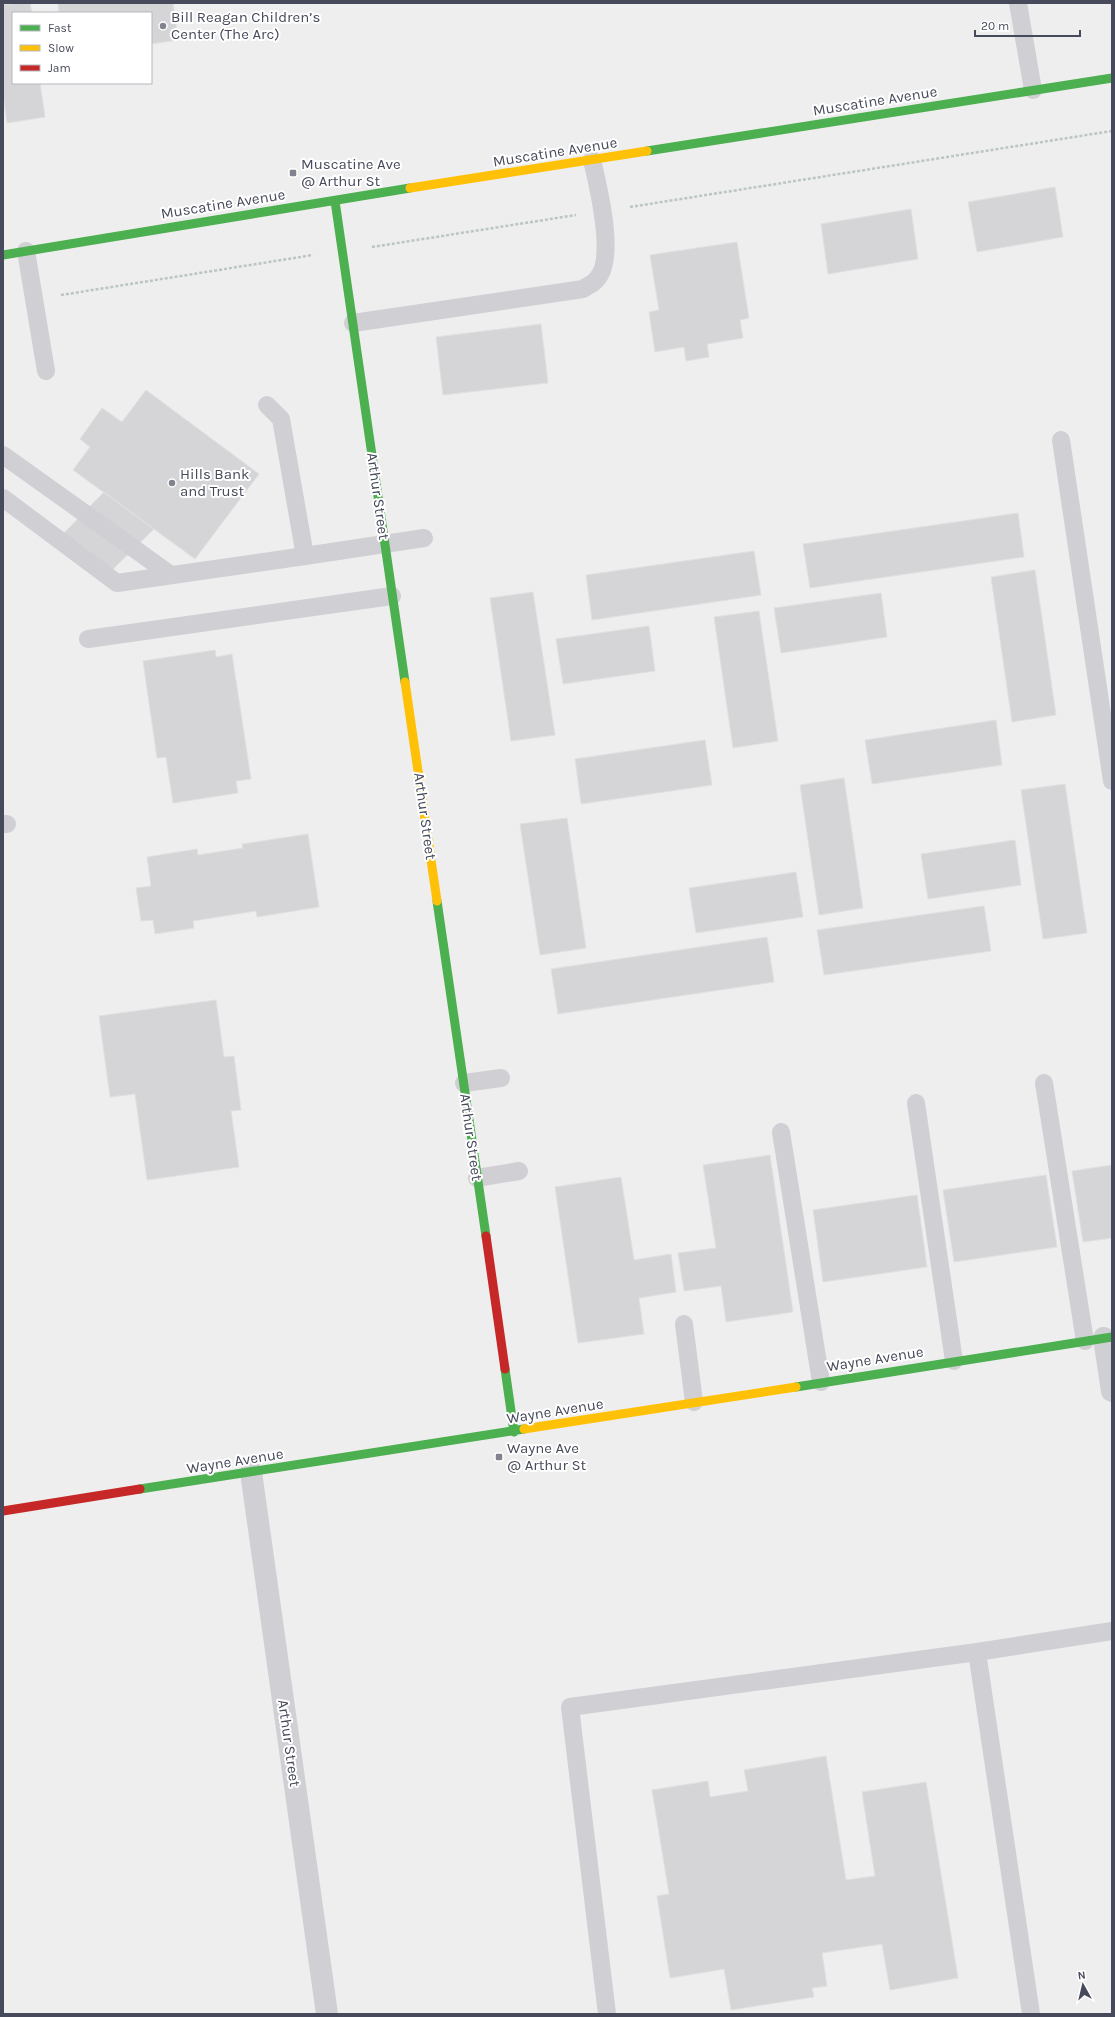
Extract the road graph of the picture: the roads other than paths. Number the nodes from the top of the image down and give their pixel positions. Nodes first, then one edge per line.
1 (1018, 3) edge
2 (1112, 78) edge
3 (1033, 90) junction
4 (592, 160) junction
5 (335, 201) junction
6 (26, 251) junction
7 (3, 255) edge
8 (353, 323) junction
9 (46, 371) dead end
10 (267, 405) dead end
11 (1061, 440) dead end
12 (3, 455) edge
13 (3, 498) edge
14 (424, 538) dead end
15 (385, 544) junction
16 (305, 556) junction
17 (171, 575) junction
18 (392, 596) junction
19 (88, 639) dead end
20 (1112, 781) edge
21 (501, 1078) dead end
22 (464, 1083) junction
23 (1044, 1084) dead end
24 (916, 1103) dead end
25 (780, 1132) dead end
26 (520, 1171) dead end
27 (477, 1178) junction
28 (684, 1324) dead end
29 (1100, 1339) edge
30 (954, 1361) junction
31 (821, 1382) junction
32 (1112, 1391) edge
33 (694, 1402) junction
34 (514, 1432) junction
35 (251, 1472) junction
36 (3, 1511) edge
37 (1112, 1631) edge
38 (977, 1652) junction
39 (327, 2014) edge
40 (607, 2014) edge
41 (1031, 2014) edge

1 - 3 lane
2 - 3 street, Muscatine Avenue
3 - 4 street, Muscatine Avenue
4 - 5 street, Muscatine Avenue
4 - 8 lane
5 - 6 street, Muscatine Avenue
5 - 8 street, Arthur Street
6 - 7 street, Muscatine Avenue
6 - 9 lane
8 - 15 street, Arthur Street
10 - 16 lane
11 - 20 lane
12 - 17 lane
13 - 17 lane
14 - 15 lane
15 - 16 lane
15 - 18 street, Arthur Street
16 - 17 lane
18 - 19 lane
18 - 22 street, Arthur Street
21 - 22 lane
22 - 27 street, Arthur Street
23 - 29 lane
24 - 30 lane
25 - 31 lane
26 - 27 lane
27 - 34 street, Arthur Street
28 - 33 lane
29 - 30 street, Wayne Avenue
29 - 32 street
30 - 31 street, Wayne Avenue
31 - 33 street, Wayne Avenue
33 - 34 street, Wayne Avenue
34 - 35 street, Wayne Avenue
35 - 36 street, Wayne Avenue
35 - 39 street, Arthur Street
37 - 38 lane
38 - 40 lane
38 - 41 lane

